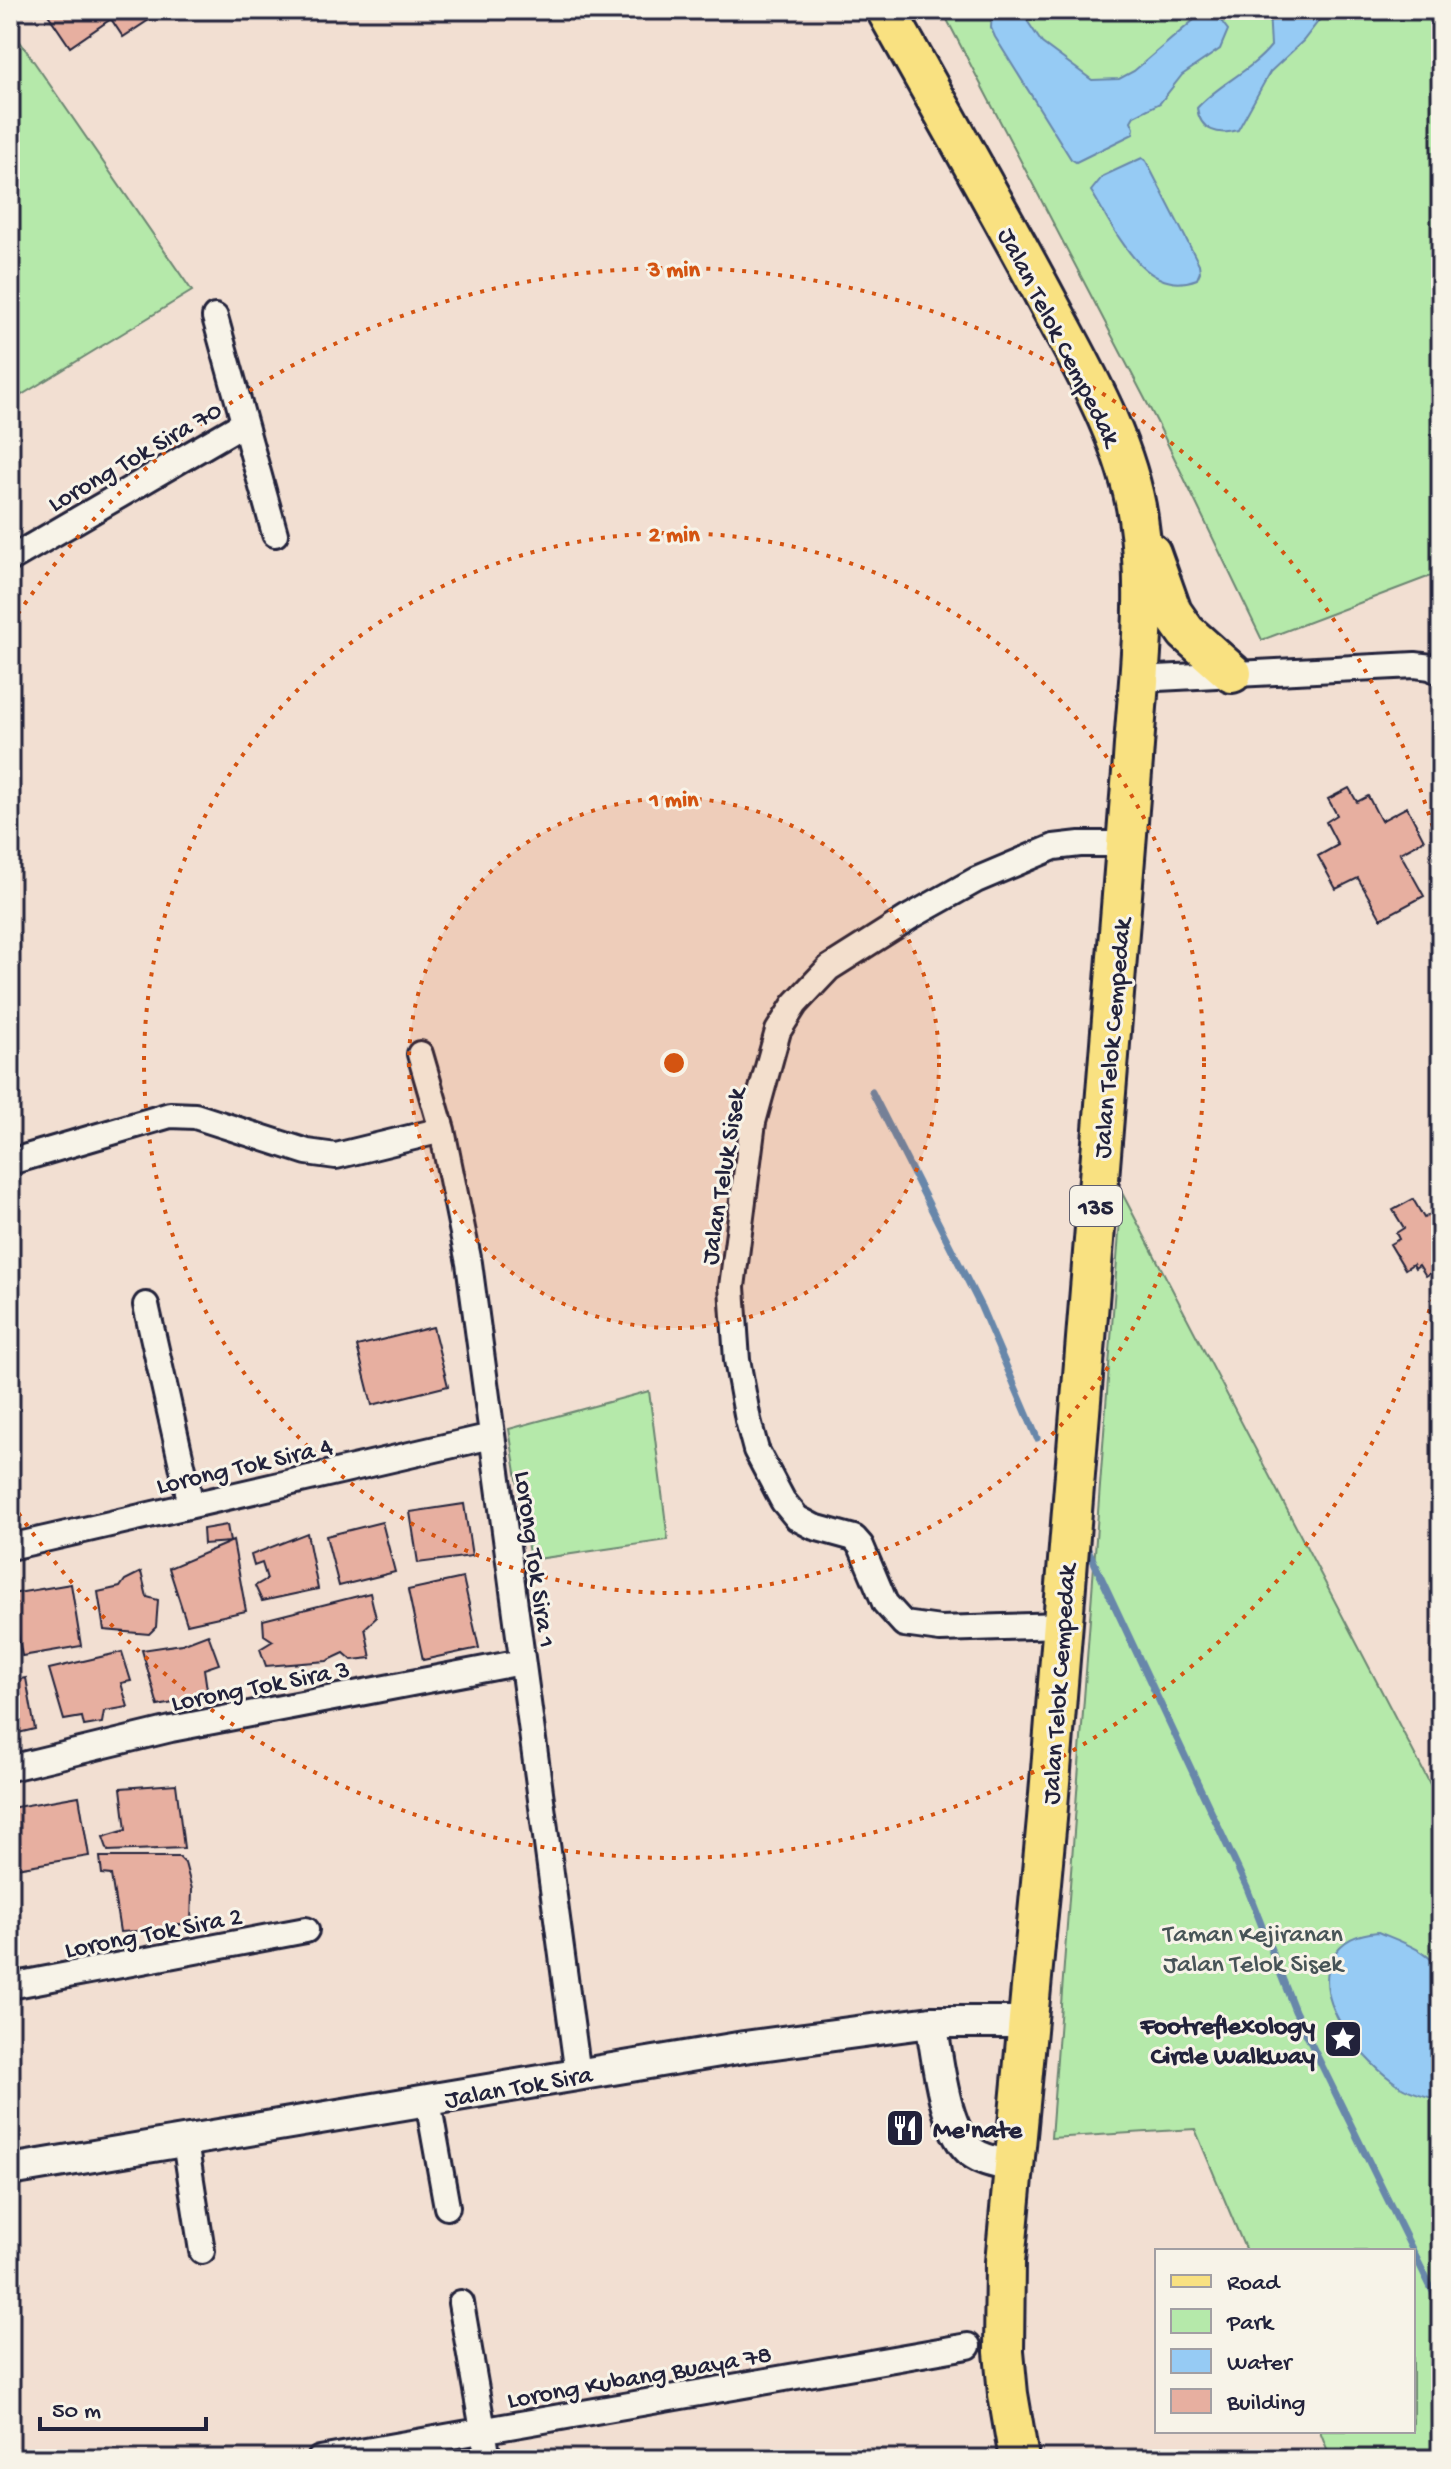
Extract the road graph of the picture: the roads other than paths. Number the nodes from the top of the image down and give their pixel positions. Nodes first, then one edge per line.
1 (886, 10) edge
2 (215, 317) dead end
3 (244, 423) junction
4 (1138, 516) junction
5 (275, 534) dead end
6 (10, 559) edge
7 (1232, 673) junction
8 (1441, 673) edge
9 (1138, 679) junction
10 (1126, 844) junction
11 (420, 1054) dead end
12 (442, 1130) junction
13 (10, 1162) edge
14 (146, 1305) dead end
15 (492, 1436) junction
16 (191, 1505) junction
17 (10, 1547) edge
18 (1062, 1625) junction
19 (522, 1662) junction
20 (10, 1768) edge
21 (306, 1930) dead end
22 (10, 1986) edge
23 (931, 2022) junction
24 (1028, 2022) junction
25 (578, 2075) junction
26 (428, 2101) junction
27 (185, 2142) junction
28 (1014, 2167) junction
29 (10, 2170) edge
30 (447, 2207) dead end
31 (202, 2251) dead end
32 (461, 2303) dead end
33 (968, 2346) dead end
34 (483, 2431) junction
35 (320, 2459) edge
36 (488, 2459) edge
37 (1019, 2459) edge

1 - 4 main road, Jalan Telok Cempedak / 135
2 - 3 street
3 - 5 street
3 - 6 street, Lorong Tok Sira 70
4 - 7 main road
4 - 9 main road, Jalan Telok Cempedak / 135
7 - 8 street
7 - 9 street
9 - 10 main road, Jalan Telok Cempedak / 135
10 - 18 main road, Jalan Telok Cempedak / 135
10 - 18 street, Jalan Teluk Sisek
11 - 12 street, Lorong Tok Sira 1
12 - 13 street
12 - 15 street, Lorong Tok Sira 1
14 - 16 street
15 - 16 street, Lorong Tok Sira 4
15 - 19 street, Lorong Tok Sira 1
16 - 17 street, Lorong Tok Sira 4
18 - 24 main road, Jalan Telok Cempedak / 135
19 - 20 street, Lorong Tok Sira 3
19 - 25 street, Lorong Tok Sira 1
21 - 22 street, Lorong Tok Sira 2
23 - 24 street, Jalan Tok Sira
23 - 25 street, Jalan Tok Sira
23 - 28 street
24 - 28 main road, Jalan Telok Cempedak / 135
25 - 26 street, Jalan Tok Sira
26 - 27 street, Jalan Tok Sira
26 - 30 street
27 - 29 street, Jalan Tok Sira
27 - 31 street
28 - 37 main road, Jalan Telok Cempedak / 135
32 - 34 street
33 - 34 street, Lorong Kubang Buaya 78
34 - 35 street, Lorong Kubang Buaya 78
34 - 36 street

